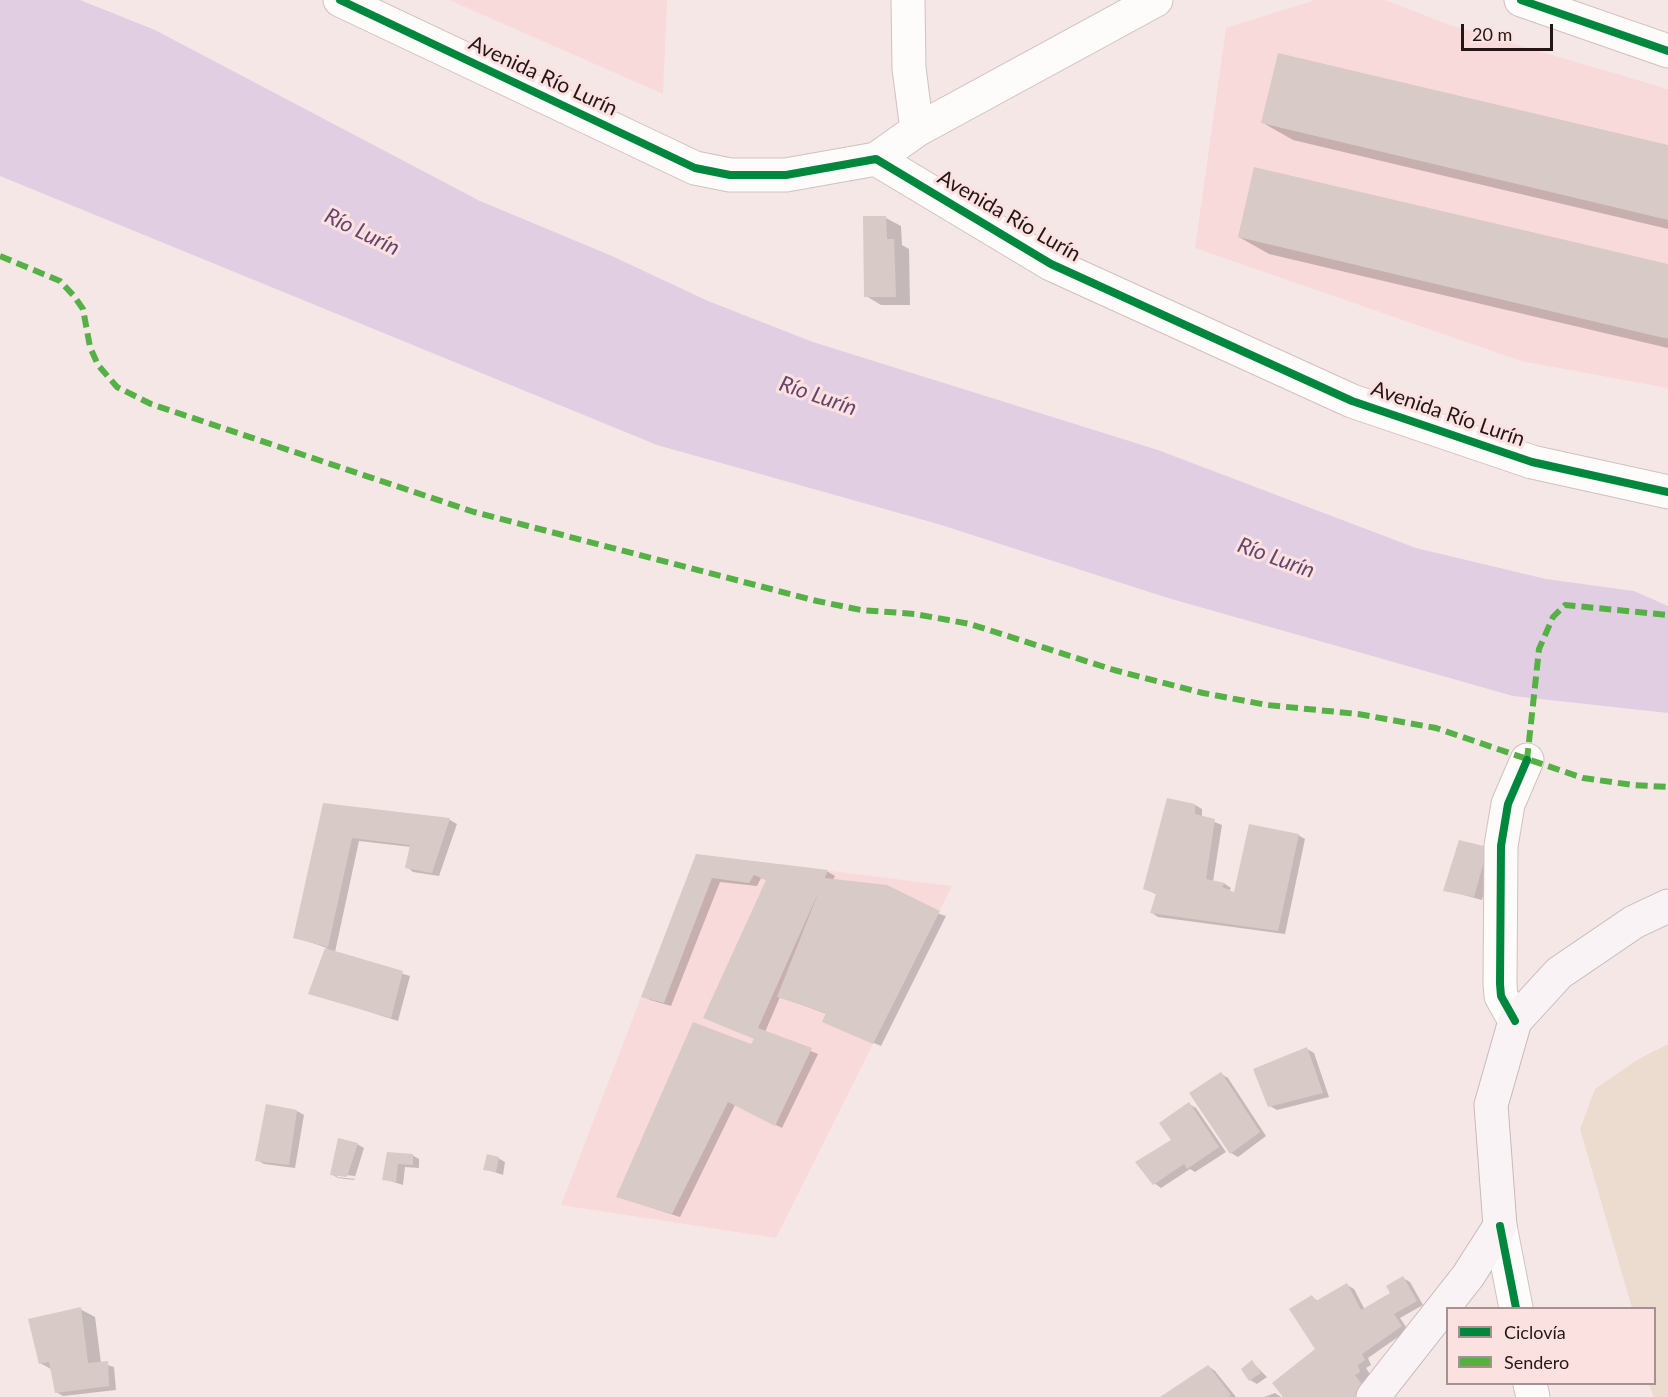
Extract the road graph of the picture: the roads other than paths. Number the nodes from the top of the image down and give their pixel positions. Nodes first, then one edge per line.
1 (340, 0) edge
2 (909, 0) edge
3 (1156, 0) edge
4 (1521, 0) edge
5 (1668, 51) edge
6 (916, 130) junction
7 (876, 159) junction
8 (1668, 492) edge
9 (1527, 760) dead end
10 (1668, 906) edge
11 (1515, 1021) junction
12 (1500, 1226) junction
13 (1516, 1307) edge
14 (1373, 1397) edge

1 - 7 street, Avenida Río Lurín
2 - 6 street
3 - 6 street
4 - 5 street
6 - 7 street
7 - 8 street, Avenida Río Lurín
9 - 11 street
10 - 11 main road
11 - 12 main road
12 - 13 street
12 - 14 main road

